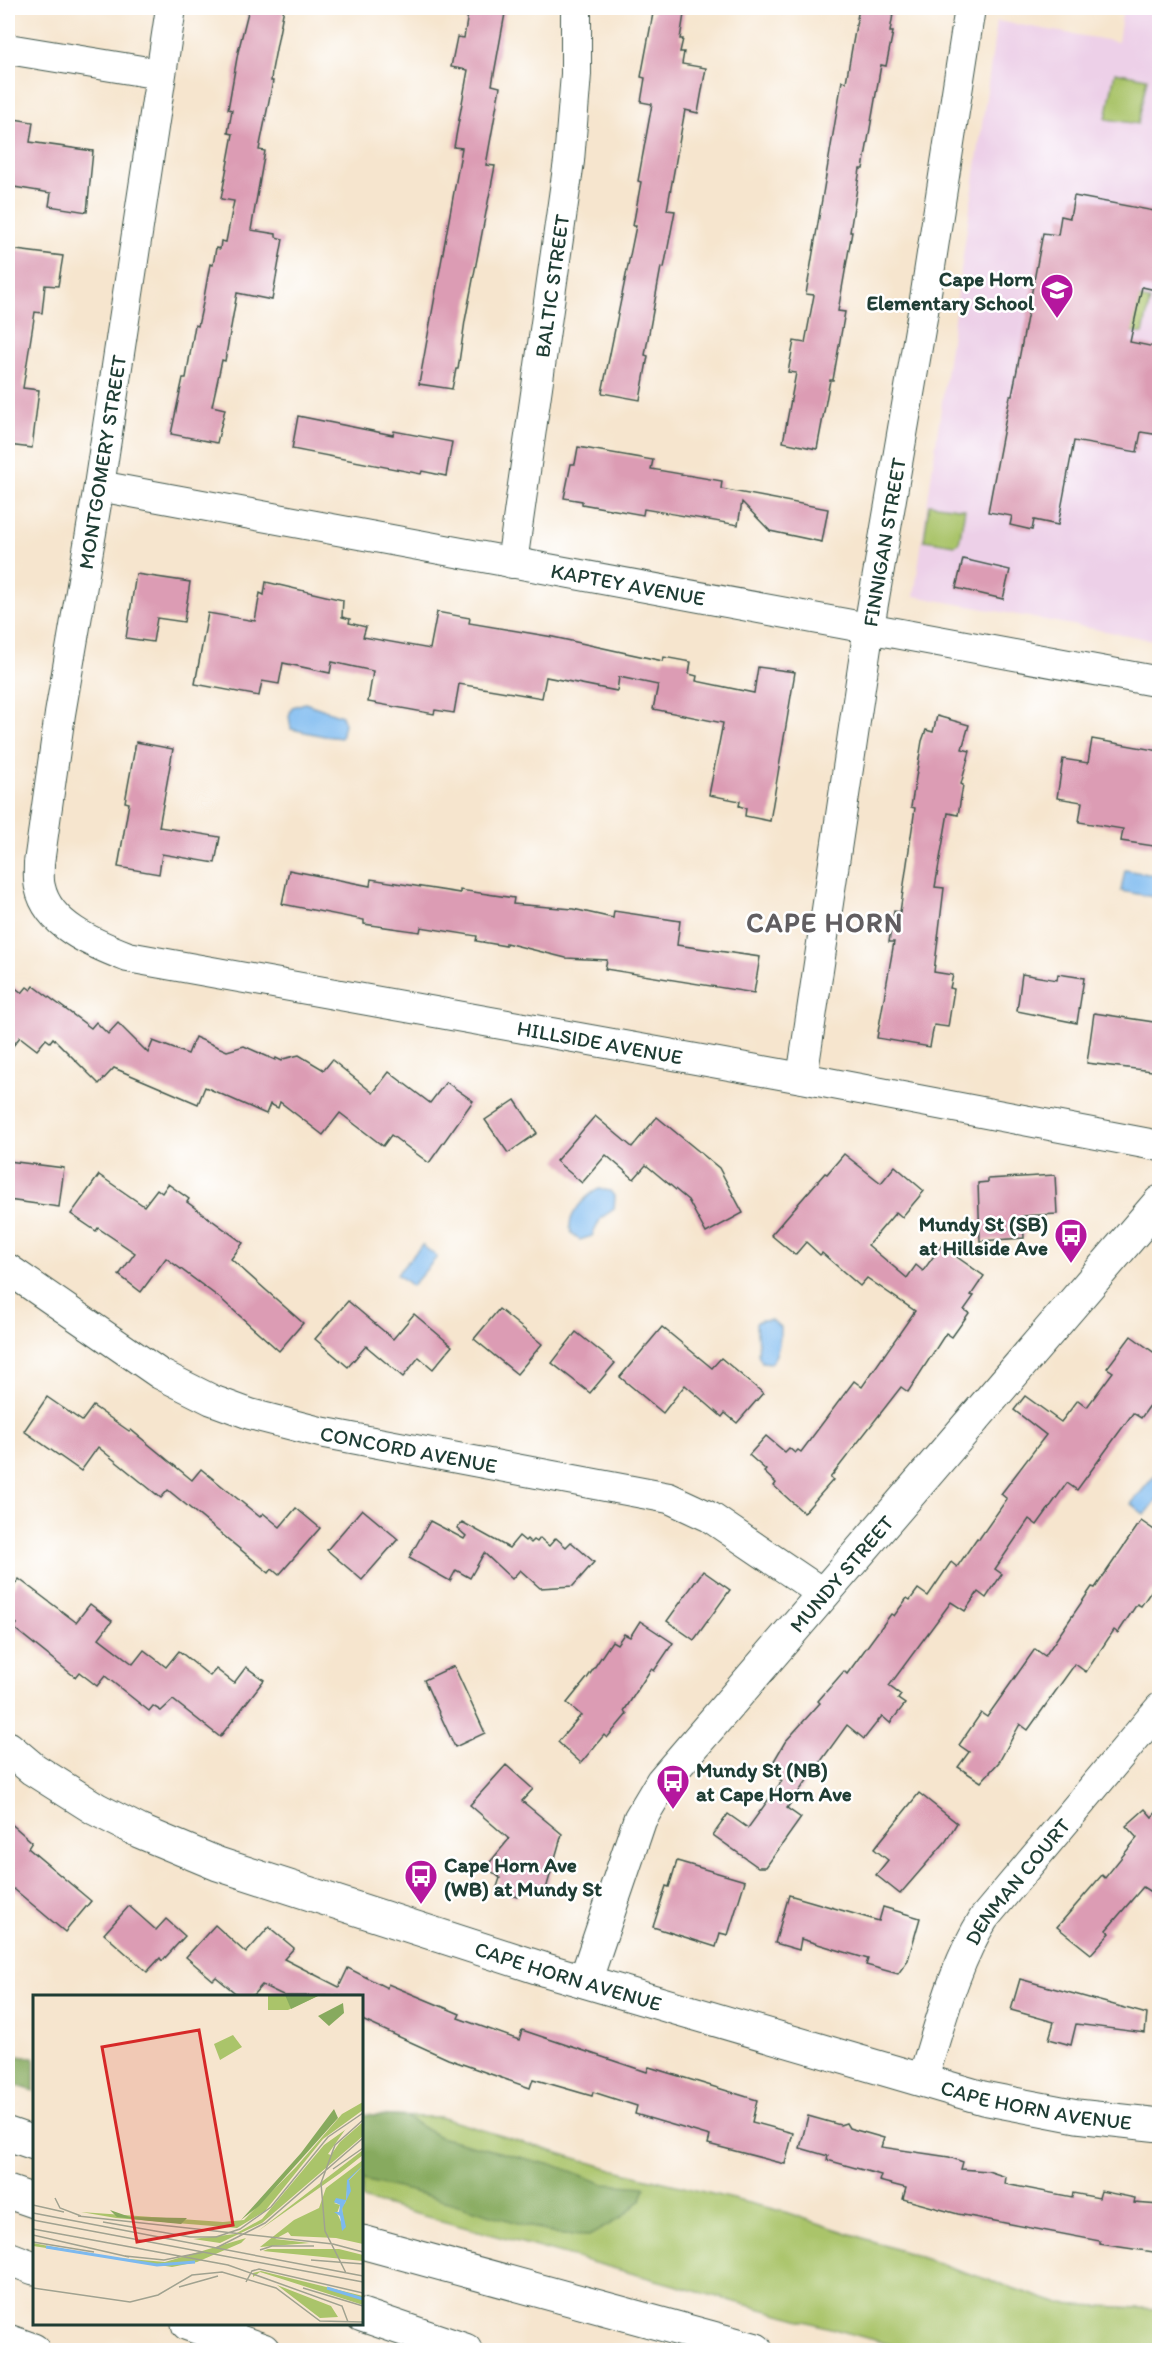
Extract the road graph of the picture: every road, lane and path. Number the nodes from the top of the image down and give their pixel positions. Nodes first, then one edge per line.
1 (171, 8) edge
2 (576, 8) edge
3 (970, 8) edge
4 (8, 49) edge
5 (160, 74) junction
6 (99, 486) junction
7 (512, 563) junction
8 (869, 627) junction
9 (1160, 682) edge
10 (52, 914) joint
11 (802, 1078) junction
12 (1160, 1146) edge
13 (1160, 1202) edge
14 (8, 1269) edge
15 (822, 1593) junction
16 (1160, 1708) edge
17 (8, 1748) edge
18 (585, 1981) junction
19 (922, 2081) junction
20 (1160, 2125) edge
21 (8, 2134) edge
22 (33, 2143) edge
23 (8, 2192) edge
24 (33, 2201) edge
25 (363, 2242) edge
26 (8, 2258) edge
27 (33, 2268) edge
28 (363, 2315) edge
29 (192, 2325) edge
30 (8, 2341) edge
31 (33, 2350) edge
32 (263, 2350) edge
33 (465, 2350) edge
34 (756, 2350) edge

1 - 5 street, MONTGOMERY STREET
2 - 7 street, BALTIC STREET
3 - 8 street, FINNIGAN STREET
4 - 5 street
5 - 6 street, MONTGOMERY STREET
6 - 7 street, KAPTEY AVENUE
6 - 10 street, MONTGOMERY STREET
7 - 8 street, KAPTEY AVENUE
8 - 9 street, KAPTEY AVENUE
8 - 11 street, FINNIGAN STREET
10 - 11 street, HILLSIDE AVENUE
11 - 12 street, HILLSIDE AVENUE
13 - 15 main road, MUNDY STREET
14 - 15 street, CONCORD AVENUE
15 - 18 main road, MUNDY STREET
16 - 19 street, DENMAN COURT
17 - 18 main road, CAPE HORN AVENUE
18 - 19 main road, CAPE HORN AVENUE
19 - 20 main road, CAPE HORN AVENUE
21 - 22 main road
23 - 24 main road
25 - 34 main road
26 - 27 main road
28 - 33 main road
29 - 32 main road
30 - 31 main road

